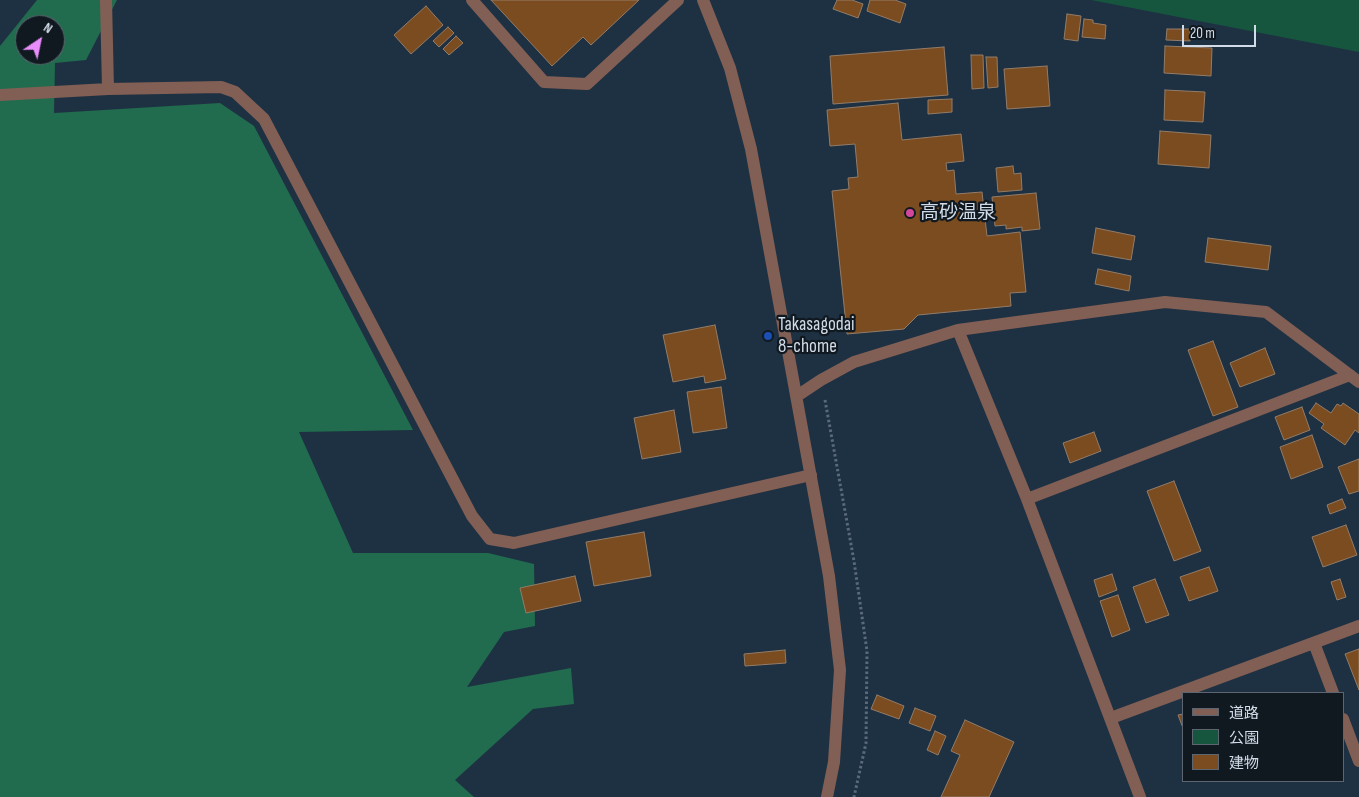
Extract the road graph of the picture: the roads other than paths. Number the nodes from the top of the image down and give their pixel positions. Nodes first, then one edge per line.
1 (106, 0) edge
2 (472, 0) edge
3 (678, 0) edge
4 (703, 0) edge
5 (108, 89) junction
6 (0, 95) edge
7 (958, 330) junction
8 (1355, 379) edge
9 (797, 396) junction
10 (812, 475) junction
11 (1027, 499) junction
12 (1359, 626) edge
13 (1314, 643) junction
14 (1182, 692) edge
15 (1182, 692) edge
16 (1333, 692) edge
17 (1112, 718) junction
18 (1344, 722) edge
19 (1359, 762) edge
20 (827, 797) edge
21 (1140, 797) edge

1 - 5 street
2 - 3 street
4 - 9 street
5 - 6 street
5 - 10 street
7 - 8 street
7 - 9 street
7 - 11 street
8 - 11 street
9 - 10 street
10 - 20 street
11 - 17 street
12 - 13 street
13 - 14 street
13 - 16 street
15 - 17 street
17 - 21 street
18 - 19 street

